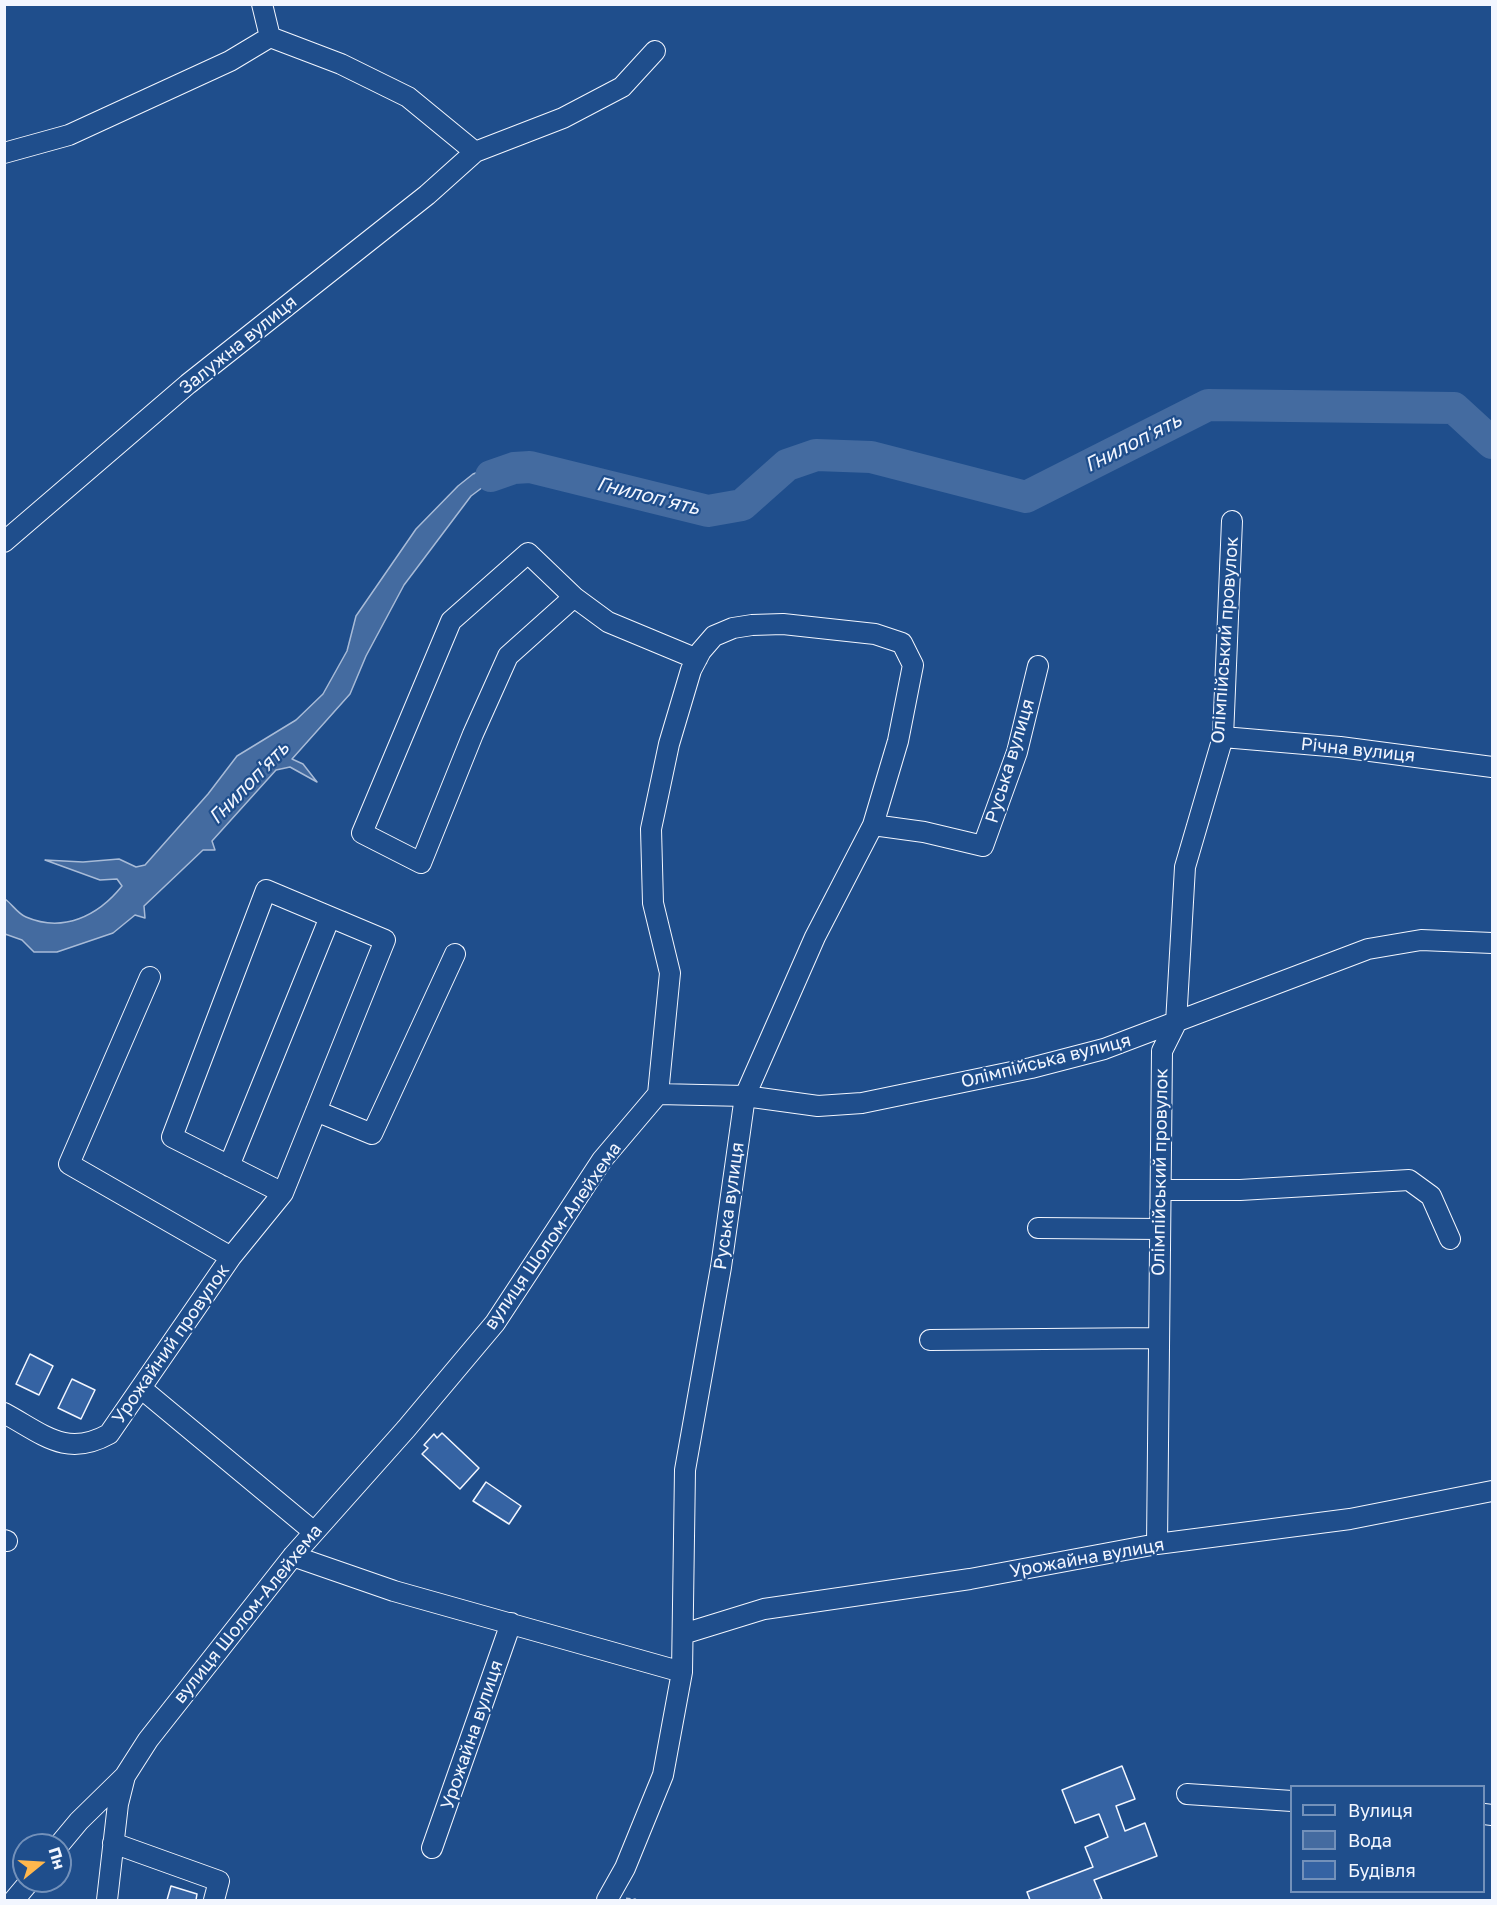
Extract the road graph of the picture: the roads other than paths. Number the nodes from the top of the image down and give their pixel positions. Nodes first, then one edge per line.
1 (262, 4) edge
2 (270, 37) junction
3 (655, 51) dead end
4 (475, 152) junction
5 (4, 153) edge
6 (1232, 521) dead end
7 (4, 542) edge
8 (574, 597) junction
9 (697, 659) junction
10 (1038, 666) dead end
11 (1222, 737) junction
12 (1492, 767) edge
13 (873, 825) junction
14 (330, 917) junction
15 (1492, 943) edge
16 (455, 954) dead end
17 (150, 977) dead end
18 (1176, 1023) junction
19 (658, 1094) junction
20 (745, 1096) junction
21 (316, 1111) junction
22 (229, 1166) junction
23 (1161, 1190) junction
24 (283, 1193) junction
25 (1038, 1228) dead end
26 (1160, 1229) junction
27 (1450, 1239) dead end
28 (231, 1257) junction
29 (1158, 1338) junction
30 (930, 1340) dead end
31 (142, 1389) junction
32 (4, 1413) edge
33 (1492, 1491) edge
34 (314, 1532) junction
35 (1157, 1544) junction
36 (293, 1556) junction
37 (511, 1623) junction
38 (683, 1634) junction
39 (682, 1672) junction
40 (126, 1776) junction
41 (1187, 1794) dead end
42 (1290, 1800) edge
43 (69, 1833) edge
44 (113, 1843) junction
45 (432, 1848) dead end
46 (107, 1900) edge
47 (214, 1900) edge
48 (607, 1900) edge

1 - 2 street
2 - 4 street
2 - 5 street
3 - 4 street
4 - 7 street, Залужна вулиця
6 - 11 street, Олімпійський провулок
8 - 8 street
8 - 9 street
9 - 13 street
9 - 19 street
10 - 13 street, Руська вулиця
11 - 12 street, Річна вулиця
11 - 18 street, Олімпійський провулок
13 - 20 street, Руська вулиця
14 - 21 street, Урожайний провулок
14 - 22 street
14 - 22 street
15 - 18 street, Олімпійська вулиця
16 - 21 street
17 - 28 street
18 - 20 street, Олімпійська вулиця
18 - 23 street, Олімпійський провулок
19 - 20 street, Олімпійська вулиця
19 - 34 street, вулиця Шолом-Алейхема
20 - 38 street, Руська вулиця
21 - 24 street, Урожайний провулок
22 - 24 street
23 - 26 street, Олімпійський провулок
23 - 27 street
24 - 28 street, Урожайний провулок
25 - 26 street
26 - 29 street, Олімпійський провулок
28 - 31 street, Урожайний провулок
29 - 30 street
29 - 35 street, Олімпійський провулок
31 - 32 street, Урожайний провулок
31 - 34 street
33 - 35 street, Урожайна вулиця
34 - 36 street, вулиця Шолом-Алейхема
35 - 38 street, Урожайна вулиця
36 - 37 street
36 - 40 street, вулиця Шолом-Алейхема
37 - 39 street
37 - 45 street, Урожайна вулиця
38 - 39 street, Руська вулиця
39 - 48 street, Руська вулиця
40 - 43 street
40 - 44 street, вулиця Шолом-Алейхема
41 - 42 street
44 - 46 street, вулиця Шолом-Алейхема
44 - 47 street

